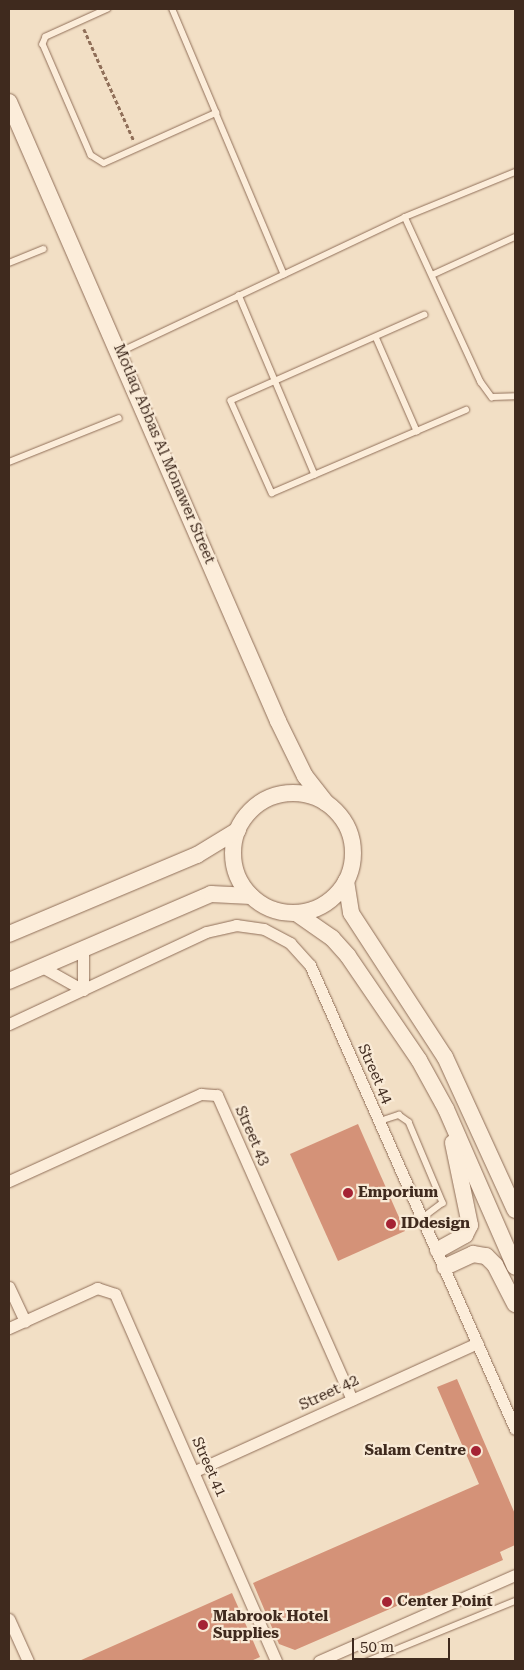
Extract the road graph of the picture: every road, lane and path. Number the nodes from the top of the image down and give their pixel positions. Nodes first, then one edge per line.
1 (108, 9) edge
2 (172, 9) edge
3 (81, 21) junction
4 (9, 102) edge
5 (216, 112) junction
6 (137, 147) junction
7 (515, 172) edge
8 (406, 217) junction
9 (515, 237) edge
10 (43, 250) dead end
11 (9, 263) edge
12 (284, 274) junction
13 (432, 275) junction
14 (239, 295) junction
15 (425, 315) dead end
16 (376, 337) junction
17 (120, 352) junction
18 (276, 381) junction
19 (515, 396) edge
20 (466, 410) dead end
21 (120, 418) dead end
22 (417, 431) junction
23 (9, 462) edge
24 (315, 475) junction
25 (326, 803) junction
26 (238, 830) junction
27 (346, 881) junction
28 (251, 896) junction
29 (296, 913) junction
30 (10, 930) edge
31 (83, 949) junction
32 (42, 967) junction
33 (9, 981) edge
34 (83, 990) junction
35 (9, 1024) edge
36 (446, 1109) junction
37 (380, 1121) junction
38 (9, 1182) edge
39 (515, 1210) edge
40 (423, 1218) junction
41 (438, 1250) junction
42 (445, 1267) junction
43 (515, 1267) edge
44 (9, 1287) edge
45 (515, 1304) edge
46 (24, 1321) junction
47 (9, 1328) edge
48 (477, 1343) junction
49 (352, 1399) junction
50 (515, 1429) edge
51 (194, 1471) junction
52 (515, 1575) edge
53 (515, 1600) edge
54 (9, 1619) edge
55 (28, 1661) edge
56 (276, 1661) edge
57 (319, 1661) edge
58 (368, 1661) edge

1 - 3 lane
2 - 5 lane
3 - 6 path
3 - 6 lane
4 - 17 street, Motlaq Abbas Al Monawer Street
5 - 6 lane
5 - 12 lane
7 - 8 lane
8 - 12 lane
8 - 13 lane
9 - 13 lane
10 - 11 lane
12 - 14 lane
13 - 19 lane
14 - 17 lane
14 - 18 lane
15 - 16 lane
16 - 18 lane
16 - 22 lane
17 - 25 street, Motlaq Abbas Al Monawer Street
18 - 24 lane
18 - 24 lane
20 - 22 lane
21 - 23 lane
22 - 24 lane
25 - 26 street
25 - 27 street
26 - 28 street
26 - 30 street
27 - 29 street
27 - 39 street
28 - 29 street
28 - 31 street
29 - 36 street
31 - 32 street
31 - 34 street
32 - 33 street
32 - 34 street
34 - 35 street, Street 44
34 - 37 street, Street 44
36 - 41 street
36 - 43 street
37 - 40 street, Street 44
37 - 40 lane
38 - 49 street, Street 43
40 - 41 street, Street 44
41 - 42 street, Street 44
42 - 45 street
42 - 48 street, Street 44
44 - 46 street
46 - 47 street
46 - 51 street, Street 41
48 - 49 street, Street 42
48 - 50 street, Street 44
49 - 51 street, Street 42
51 - 56 street, Street 41
52 - 57 street
53 - 58 lane
54 - 55 street

